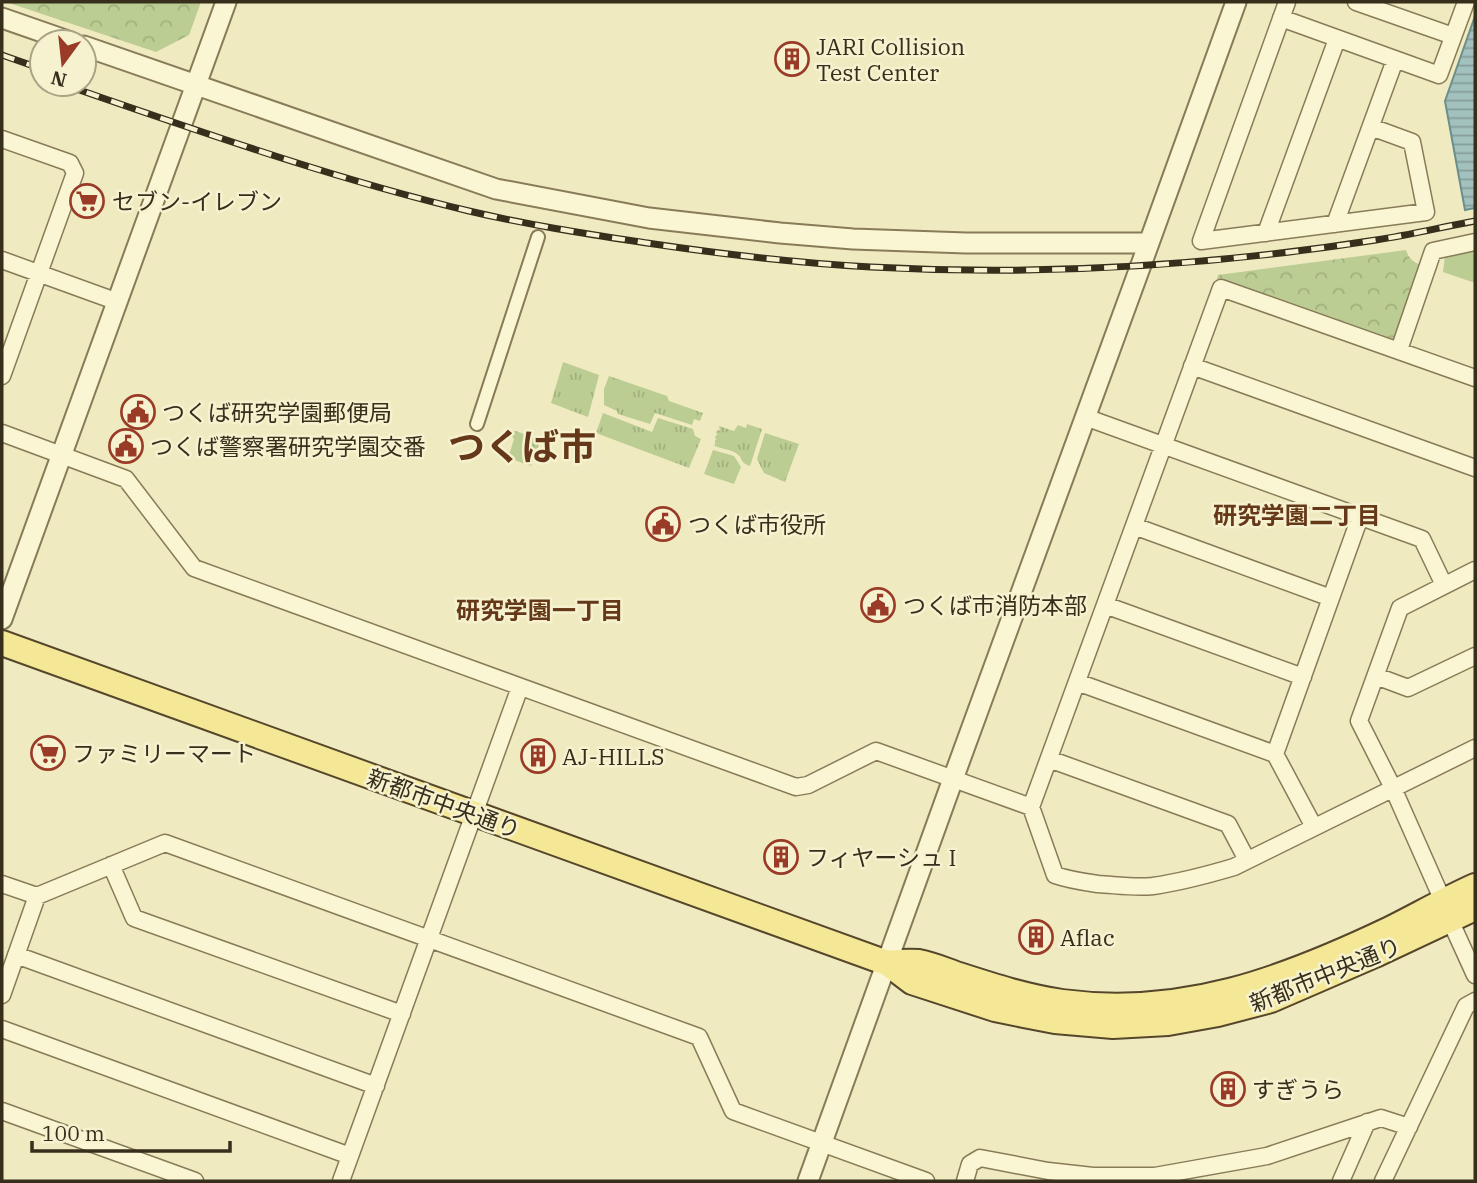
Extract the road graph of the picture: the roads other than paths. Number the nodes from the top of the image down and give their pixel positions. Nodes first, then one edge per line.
1 (226, 2) edge
2 (1236, 2) edge
3 (1287, 2) edge
4 (1356, 2) edge
5 (1466, 2) edge
6 (1394, 8) edge
7 (2, 18) edge
8 (1281, 19) junction
9 (31, 28) edge
10 (1453, 36) junction
11 (1337, 39) junction
12 (98, 51) edge
13 (1395, 60) junction
14 (195, 85) junction
15 (1371, 127) junction
16 (2, 139) edge
17 (1335, 224) junction
18 (1266, 233) junction
19 (538, 237) dead end
20 (1475, 242) edge
21 (1149, 243) junction
22 (2, 260) edge
23 (39, 273) junction
24 (118, 302) junction
25 (1399, 350) junction
26 (1192, 366) junction
27 (2, 376) edge
28 (1475, 378) edge
29 (1085, 417) junction
30 (477, 424) dead end
31 (2, 433) edge
32 (1163, 446) junction
33 (61, 456) junction
34 (1475, 468) edge
35 (1360, 517) junction
36 (1134, 526) junction
37 (1475, 570) edge
38 (1444, 586) junction
39 (1331, 598) junction
40 (1105, 605) junction
41 (2, 619) edge
42 (2, 643) edge
43 (1475, 656) edge
44 (1376, 676) junction
45 (1303, 677) junction
46 (1077, 682) junction
47 (520, 687) junction
48 (1475, 748) edge
49 (1275, 754) junction
50 (1049, 759) junction
51 (953, 779) junction
52 (1393, 788) junction
53 (1031, 807) junction
54 (474, 813) junction
55 (1314, 827) junction
56 (1247, 860) junction
57 (111, 865) junction
58 (2, 884) edge
59 (1475, 886) edge
60 (37, 896) junction
61 (1475, 908) edge
62 (1446, 911) junction
63 (429, 939) junction
64 (16, 955) junction
65 (887, 963) junction
66 (1475, 975) edge
67 (2, 995) edge
68 (1475, 1001) edge
69 (402, 1014) junction
70 (2, 1029) edge
71 (376, 1086) junction
72 (2, 1111) edge
73 (1367, 1122) junction
74 (1409, 1127) junction
75 (822, 1143) junction
76 (350, 1156) junction
77 (1179, 1177) edge
78 (195, 1181) edge
79 (341, 1181) edge
80 (808, 1181) edge
81 (926, 1181) edge
82 (965, 1181) edge
83 (1341, 1181) edge
84 (1383, 1181) edge

1 - 14 street
2 - 21 street
3 - 8 street
4 - 6 street
5 - 10 street
6 - 10 street
7 - 9 street
8 - 11 street
8 - 18 street
10 - 13 street
11 - 13 street
11 - 18 street
12 - 14 street
13 - 15 street
14 - 21 street
14 - 24 street
15 - 17 street
15 - 17 street
16 - 23 street
17 - 18 street
19 - 30 street
20 - 25 street
21 - 29 street
22 - 23 street
23 - 24 street
23 - 27 street
24 - 33 street
25 - 26 street
25 - 28 street
26 - 32 street
26 - 34 street
29 - 32 street
29 - 51 street
31 - 33 street
32 - 35 street
32 - 36 street
33 - 41 street
33 - 47 street
35 - 38 street
35 - 39 street
36 - 39 street
36 - 40 street
37 - 38 street
38 - 44 street
39 - 45 street
40 - 45 street
40 - 46 street
42 - 54 main road, 新都市中央通り
43 - 44 street
44 - 52 street
45 - 49 street
46 - 49 street
46 - 50 street
47 - 51 street
47 - 54 street
48 - 52 street
49 - 55 street
50 - 53 street
50 - 56 street
51 - 53 street
51 - 65 street
52 - 55 street
52 - 62 street
53 - 56 street
54 - 63 street
54 - 65 main road, 新都市中央通り
55 - 56 street
57 - 60 street
57 - 63 street
57 - 69 street
58 - 60 street
59 - 62 main road, 新都市中央通り
60 - 64 street
61 - 62 main road, 新都市中央通り
62 - 65 main road, 新都市中央通り
62 - 66 street
63 - 69 street
63 - 75 street
64 - 67 street
64 - 71 street
65 - 75 street
68 - 74 street
69 - 71 street
70 - 76 street
71 - 76 street
72 - 78 street
73 - 74 street
73 - 77 street
73 - 83 street
74 - 84 street
75 - 80 street
75 - 81 street
76 - 79 street
77 - 82 street

